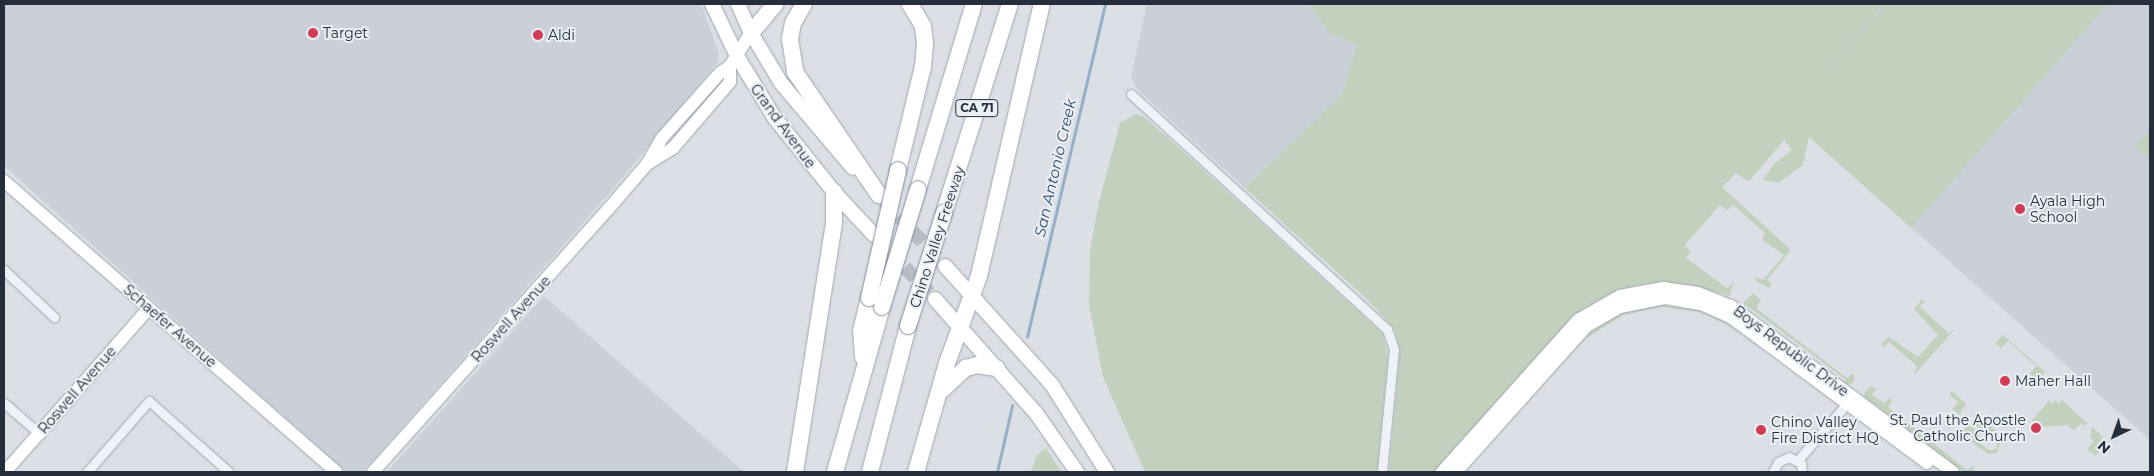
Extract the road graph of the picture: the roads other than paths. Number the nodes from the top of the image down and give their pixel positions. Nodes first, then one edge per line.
1 (712, 4) edge
2 (738, 4) edge
3 (775, 4) edge
4 (804, 4) edge
5 (910, 4) edge
6 (974, 4) edge
7 (1010, 4) edge
8 (1042, 4) edge
9 (751, 33) junction
10 (733, 61) junction
11 (1131, 94) dead end
12 (4, 181) edge
13 (834, 192) junction
14 (881, 197) joint
15 (874, 235) tunnel mouth
16 (945, 266) tunnel mouth
17 (4, 270) edge
18 (972, 295) junction
19 (935, 299) tunnel mouth
20 (875, 302) junction
21 (149, 308) junction
22 (54, 317) dead end
23 (960, 327) junction
24 (997, 368) junction
25 (939, 394) junction
26 (1850, 400) junction
27 (4, 403) edge
28 (40, 434) junction
29 (1798, 460) junction
30 (5, 472) edge
31 (87, 472) edge
32 (229, 472) edge
33 (336, 472) edge
34 (373, 472) edge
35 (795, 472) edge
36 (835, 472) edge
37 (870, 472) edge
38 (916, 472) edge
39 (1077, 472) edge
40 (1107, 472) edge
41 (1382, 472) edge
42 (1442, 472) edge
43 (1456, 472) edge
44 (1773, 472) edge
45 (1802, 472) edge
46 (1939, 472) edge
47 (1953, 472) edge

1 - 10 main road, Grand Avenue
2 - 9 main road, Grand Avenue
3 - 9 highway
4 - 14 highway
5 - 20 highway, bridge
6 - 20 highway, CA 71, bridge
7 - 37 highway, Chino Valley Freeway / CA 71, bridge
8 - 18 highway
9 - 10 main road, Roswell Avenue
9 - 14 main road, Grand Avenue
10 - 13 main road, Grand Avenue
10 - 34 main road, Roswell Avenue
11 - 41 street
12 - 21 main road, Schaefer Avenue
13 - 15 main road, Grand Avenue
13 - 35 highway
16 - 18 main road
17 - 22 street
18 - 23 highway
18 - 40 main road
19 - 23 main road
20 - 36 highway, CA 71
21 - 28 main road, Roswell Avenue
21 - 33 main road, Schaefer Avenue
23 - 24 main road
23 - 25 highway
24 - 25 highway
24 - 39 main road
25 - 38 highway
26 - 29 street
26 - 42 main road, Boys Republic Drive
26 - 43 main road, Boys Republic Drive
26 - 46 main road, Boys Republic Drive
26 - 47 main road, Boys Republic Drive
27 - 28 street
28 - 30 main road, Roswell Avenue
29 - 44 street
29 - 45 street
31 - 32 street

